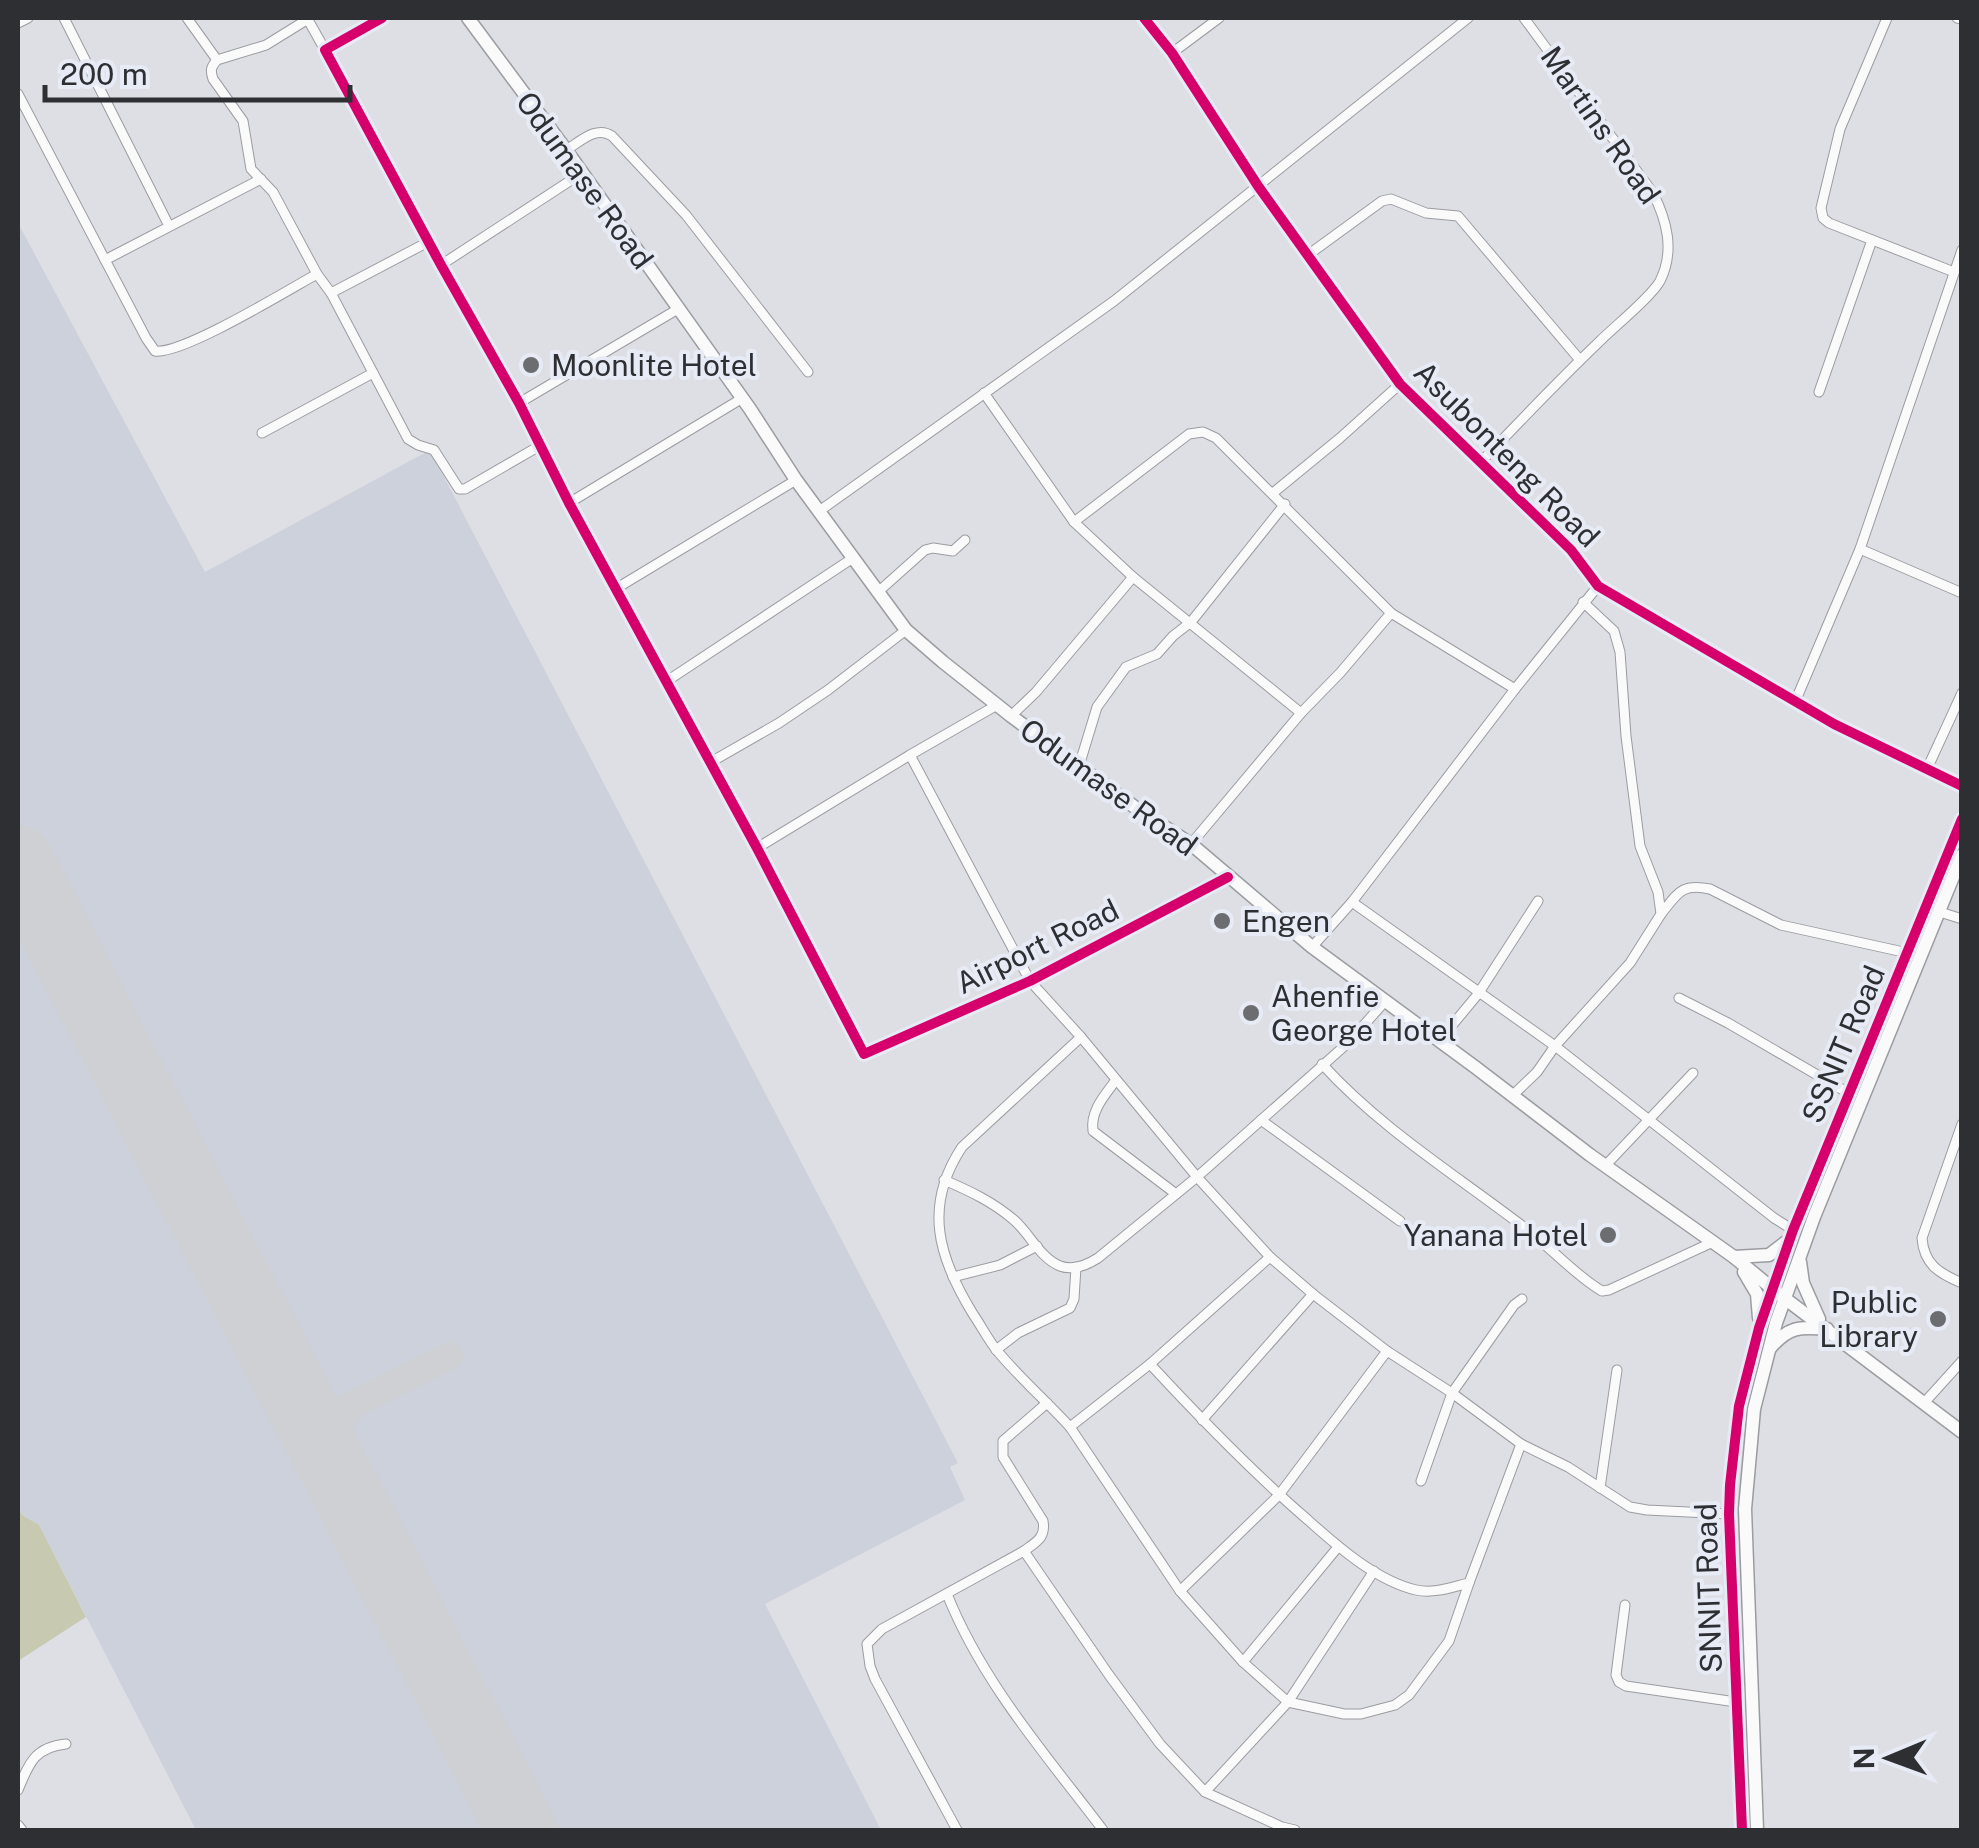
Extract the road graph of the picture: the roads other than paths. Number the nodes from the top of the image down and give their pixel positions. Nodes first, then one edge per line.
1 (28, 18) edge
2 (64, 18) edge
3 (187, 18) edge
4 (307, 18) edge
5 (382, 18) edge
6 (468, 18) edge
7 (1144, 18) edge
8 (1219, 18) edge
9 (1468, 18) edge
10 (1524, 18) edge
11 (1887, 18) edge
12 (18, 23) edge
13 (326, 50) junction
14 (1172, 53) junction
15 (218, 60) junction
16 (18, 94) edge
17 (566, 150) junction
18 (582, 173) junction
19 (261, 180) junction
20 (1258, 186) junction
21 (170, 226) junction
22 (1872, 240) junction
23 (428, 242) junction
24 (1962, 250) edge
25 (1308, 254) junction
26 (104, 260) junction
27 (441, 265) junction
28 (1954, 272) junction
29 (317, 274) junction
30 (331, 293) junction
31 (678, 309) junction
32 (1580, 360) junction
33 (808, 372) dead end
34 (373, 373) junction
35 (1400, 384) junction
36 (1820, 392) dead end
37 (984, 393) junction
38 (741, 399) junction
39 (519, 404) junction
40 (262, 432) dead end
41 (540, 446) junction
42 (1481, 462) junction
43 (796, 480) junction
44 (1273, 493) junction
45 (570, 503) junction
46 (1285, 504) junction
47 (818, 512) junction
48 (1074, 522) junction
49 (965, 540) dead end
50 (1860, 549) junction
51 (853, 558) junction
52 (1133, 576) junction
53 (1598, 586) junction
54 (617, 588) junction
55 (878, 592) junction
56 (1962, 593) edge
57 (1583, 602) junction
58 (1391, 612) junction
59 (1191, 622) junction
60 (906, 630) junction
61 (668, 681) junction
62 (1515, 688) junction
63 (1962, 694) edge
64 (1795, 702) junction
65 (997, 705) junction
66 (1300, 713) junction
67 (1012, 716) junction
68 (910, 755) junction
69 (711, 762) junction
70 (1079, 766) junction
71 (1927, 769) junction
72 (1962, 786) edge
73 (1962, 818) edge
74 (1191, 844) junction
75 (757, 848) junction
76 (1962, 856) edge
77 (1228, 877) junction
78 (1538, 901) dead end
79 (1352, 902) junction
80 (1940, 912) junction
81 (1661, 914) junction
82 (1962, 920) edge
83 (1312, 947) junction
84 (1908, 953) junction
85 (1030, 981) junction
86 (1478, 994) junction
87 (1679, 998) dead end
88 (1386, 1000) junction
89 (1081, 1038) junction
90 (1439, 1041) junction
91 (1554, 1046) junction
92 (1322, 1064) junction
93 (1693, 1073) dead end
94 (1116, 1080) junction
95 (1850, 1094) junction
96 (1514, 1095) junction
97 (1649, 1118) junction
98 (1261, 1120) junction
99 (1962, 1124) edge
100 (1606, 1166) junction
101 (1197, 1177) junction
102 (944, 1180) junction
103 (1176, 1194) junction
104 (1400, 1221) dead end
105 (1792, 1234) junction
106 (1714, 1242) junction
107 (1037, 1246) junction
108 (1270, 1257) junction
109 (1734, 1257) junction
110 (1800, 1259) junction
111 (1076, 1268) junction
112 (952, 1277) junction
113 (1962, 1283) edge
114 (1772, 1289) junction
115 (1313, 1294) junction
116 (1522, 1299) dead end
117 (1785, 1299) junction
118 (1825, 1327) junction
119 (1758, 1328) junction
120 (996, 1350) junction
121 (1388, 1350) junction
122 (1768, 1350) junction
123 (1962, 1360) edge
124 (1150, 1364) junction
125 (1618, 1370) dead end
126 (1452, 1393) junction
127 (1046, 1403) junction
128 (1924, 1403) junction
129 (1202, 1420) junction
130 (1070, 1427) junction
131 (1962, 1432) edge
132 (1520, 1444) junction
133 (1422, 1481) dead end
134 (1600, 1488) junction
135 (1278, 1495) junction
136 (1730, 1514) junction
137 (1338, 1547) junction
138 (1024, 1552) junction
139 (1374, 1571) junction
140 (1469, 1583) junction
141 (1180, 1591) junction
142 (947, 1594) junction
143 (1625, 1605) dead end
144 (1243, 1662) junction
145 (1288, 1702) junction
146 (1736, 1702) junction
147 (66, 1744) dead end
148 (1754, 1753) junction
149 (1738, 1754) junction
150 (1740, 1780) junction
151 (1755, 1780) junction
152 (18, 1790) edge
153 (1205, 1792) junction
154 (1282, 1829) edge
155 (957, 1830) edge
156 (1103, 1830) edge
157 (1295, 1830) edge
158 (1742, 1830) edge
159 (1757, 1830) edge

1 - 12 street
2 - 21 street
3 - 15 street
4 - 13 street
4 - 15 street
5 - 13 street
6 - 17 main road, Odumase Road
7 - 14 street, Asubonteng Road
8 - 14 street
9 - 20 street
10 - 32 street, Martins Road
11 - 22 street
13 - 23 street
14 - 20 street, Asubonteng Road
15 - 19 street
16 - 26 street
17 - 18 main road, Odumase Road
17 - 33 street
18 - 27 street
18 - 31 main road, Odumase Road
19 - 21 street
19 - 29 street
20 - 25 street, Asubonteng Road
20 - 37 street
21 - 26 street
22 - 28 street
22 - 36 street
23 - 27 street
23 - 30 street
24 - 28 street
25 - 32 street
25 - 35 street, Asubonteng Road
26 - 29 street
27 - 39 street
28 - 50 street
29 - 30 street
30 - 34 street
31 - 38 main road, Odumase Road
31 - 39 street
32 - 42 street, Martins Road
34 - 40 street
34 - 41 street
35 - 42 street, Asubonteng Road
35 - 44 street
37 - 47 street
37 - 48 street
38 - 43 main road, Odumase Road
38 - 45 street
39 - 41 street
41 - 45 street
42 - 53 street, Asubonteng Road
43 - 47 main road, Odumase Road
43 - 54 street
44 - 46 street
44 - 48 street
45 - 54 street
46 - 58 street
46 - 59 street
47 - 51 main road, Odumase Road
48 - 52 street
49 - 55 street
50 - 56 street
50 - 64 street
51 - 55 main road, Odumase Road
51 - 61 street
52 - 59 street
52 - 67 street
53 - 57 street
53 - 64 street, Asubonteng Road
54 - 61 street
55 - 60 main road, Odumase Road
57 - 62 street
57 - 81 street
58 - 62 street
58 - 66 street
59 - 66 street
59 - 70 street
60 - 65 main road, Odumase Road
60 - 69 street
61 - 69 street
62 - 79 street
63 - 71 street
64 - 71 street, Asubonteng Road
65 - 67 main road, Odumase Road
65 - 68 street
66 - 74 street
67 - 70 main road, Odumase Road
68 - 75 street
68 - 85 street
69 - 75 street
70 - 74 main road, Odumase Road
71 - 72 street, Asubonteng Road
73 - 84 main road, SSNIT Road
74 - 77 main road, Odumase Road
75 - 85 street, Airport Road
76 - 80 main road, SSNIT Road
77 - 83 main road, Odumase Road
77 - 85 street, Airport Road
78 - 86 street
79 - 83 street
79 - 86 street
80 - 82 street
80 - 110 main road, SSNIT Road
81 - 84 street
81 - 91 street
83 - 88 main road, Odumase Road
84 - 95 main road, SSNIT Road
85 - 89 street
86 - 90 street
86 - 91 street
87 - 95 street
88 - 90 main road, Odumase Road
88 - 92 street
89 - 94 street
89 - 102 street
90 - 96 main road, Odumase Road
91 - 96 street
91 - 97 street
92 - 98 street
92 - 106 street
93 - 97 street
94 - 101 street
94 - 103 street
95 - 105 main road, SSNIT Road
96 - 100 main road, Odumase Road
97 - 100 street
97 - 105 street
98 - 101 street
98 - 104 street
99 - 113 street
100 - 106 main road, Odumase Road
101 - 103 street
101 - 108 street
102 - 107 street
102 - 112 street
103 - 111 street
105 - 109 main road
105 - 114 main road, SSNIT Road
106 - 109 main road, Odumase Road
107 - 111 street
107 - 112 street
108 - 115 street
108 - 124 street
109 - 114 main road, Odumase Road
109 - 119 main road
110 - 117 main road, SSNIT Road
110 - 118 main road
111 - 120 street
112 - 120 street
114 - 117 main road, Odumase Road
114 - 119 main road, SNNIT Road
115 - 121 street
115 - 129 street
116 - 126 street
117 - 118 main road, Odumase Road
117 - 122 main road, SNNIT Road
118 - 122 main road
118 - 128 main road, Odumase Road
119 - 136 main road, SNNIT Road
120 - 127 street
121 - 126 street
121 - 135 street
122 - 148 main road, SNNIT Road
123 - 128 street
124 - 129 street
124 - 130 street
125 - 134 street
126 - 132 street
126 - 133 street
127 - 130 street
127 - 138 street
128 - 131 main road, Odumase Road
129 - 135 street
130 - 141 street
132 - 134 street
132 - 140 street
134 - 136 street
135 - 137 street
135 - 141 street
136 - 146 main road, SNNIT Road
137 - 139 street
137 - 144 street
138 - 142 street
138 - 153 street
139 - 140 street
139 - 145 street
140 - 145 street
141 - 144 street
142 - 155 street
142 - 156 street
143 - 146 street
144 - 145 street
145 - 153 street
146 - 149 main road, SNNIT Road
147 - 152 street
148 - 149 main road
148 - 151 main road, SNNIT Road
149 - 150 main road, SNNIT Road
150 - 151 main road
150 - 158 main road, SNNIT Road
151 - 159 main road, SNNIT Road
153 - 154 street
154 - 157 street

